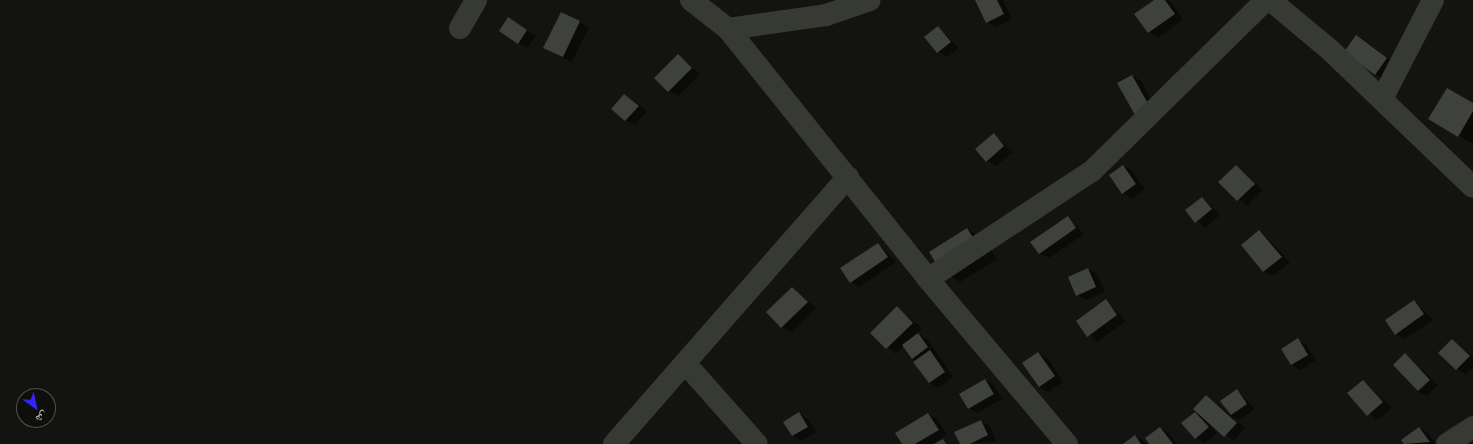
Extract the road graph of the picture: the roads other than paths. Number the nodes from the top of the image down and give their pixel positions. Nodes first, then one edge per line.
1 (476, 0) edge
2 (691, 0) edge
3 (870, 0) edge
4 (1266, 0) edge
5 (1270, 0) edge
6 (1433, 0) edge
7 (460, 28) dead end
8 (728, 29) junction
9 (1382, 99) junction
10 (848, 177) junction
11 (1473, 187) edge
12 (928, 279) junction
13 (685, 363) junction
14 (1473, 427) edge
15 (614, 444) edge
16 (757, 444) edge
17 (1067, 444) edge
18 (1447, 444) edge

1 - 7 street
2 - 8 street
3 - 8 street
4 - 12 street
5 - 9 street
6 - 9 street
8 - 10 street
9 - 11 street
10 - 12 street
10 - 13 street
12 - 17 street
13 - 15 street
13 - 16 street
14 - 18 street

